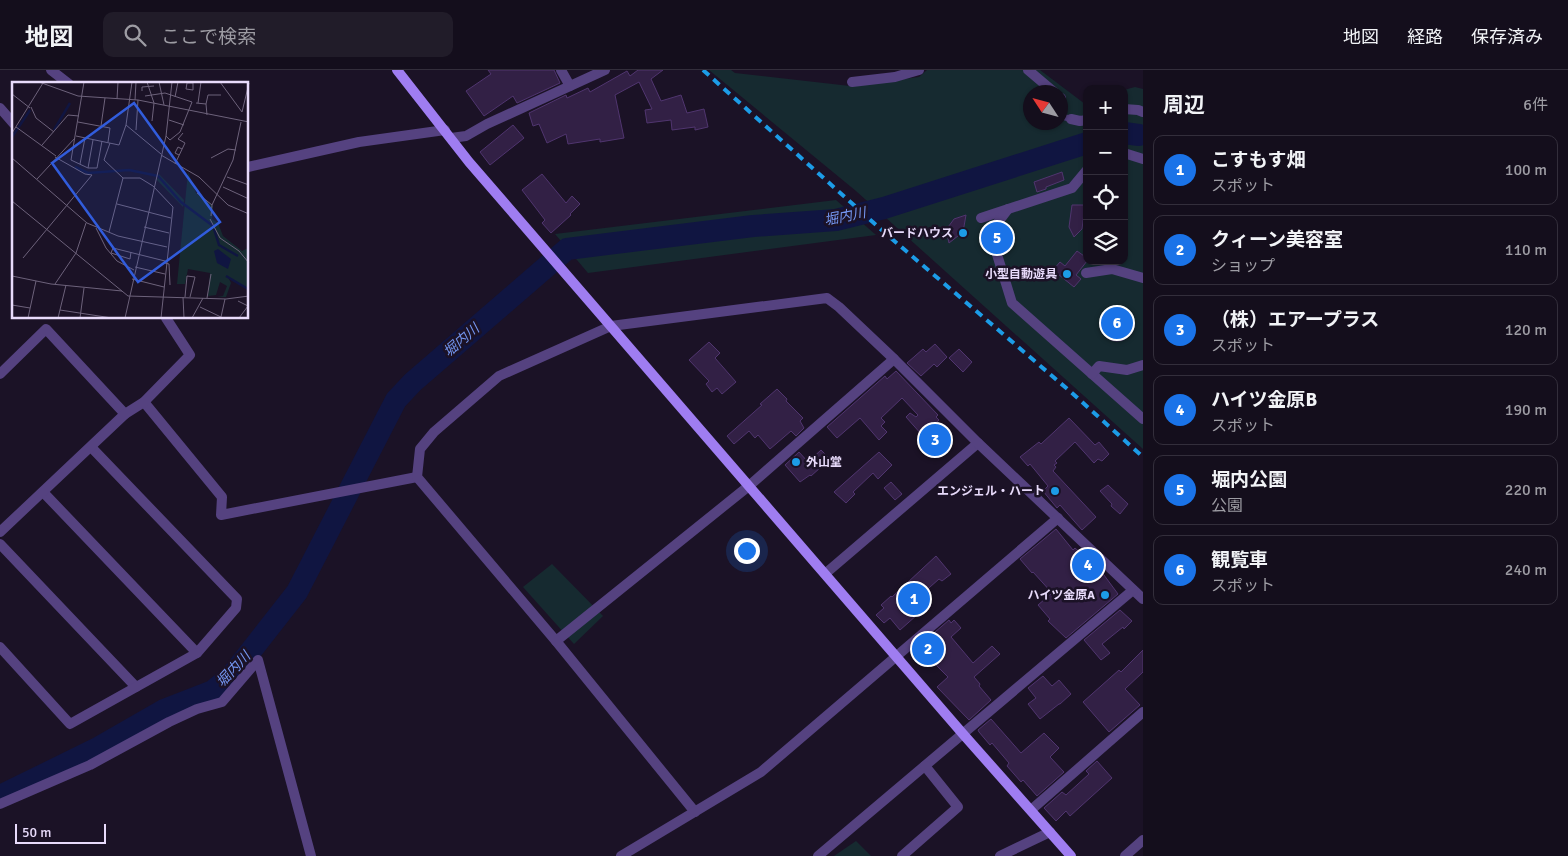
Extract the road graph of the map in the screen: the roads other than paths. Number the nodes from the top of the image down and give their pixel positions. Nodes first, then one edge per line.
1 (51, 70) edge
2 (397, 70) edge
3 (561, 70) edge
4 (605, 70) edge
5 (917, 70) edge
6 (1028, 70) edge
7 (66, 82) edge
8 (852, 82) dead end
9 (1046, 85) edge
10 (570, 86) junction
11 (0, 108) edge
12 (1128, 109) edge
13 (1143, 112) edge
14 (1068, 118) edge
15 (1072, 119) joint
16 (1083, 121) edge
17 (12, 122) edge
18 (448, 134) junction
19 (1128, 154) edge
20 (1143, 159) edge
21 (249, 167) edge
22 (1083, 175) edge
23 (1008, 209) junction
24 (981, 218) dead end
25 (1086, 273) dead end
26 (1143, 278) edge
27 (167, 319) edge
28 (611, 326) junction
29 (894, 359) junction
30 (1143, 365) edge
31 (0, 374) edge
32 (1092, 374) junction
33 (144, 402) junction
34 (125, 414) junction
35 (1143, 419) edge
36 (978, 443) junction
37 (91, 447) junction
38 (417, 477) junction
39 (750, 485) junction
40 (43, 492) junction
41 (1058, 518) junction
42 (0, 532) edge
43 (0, 544) edge
44 (826, 574) junction
45 (1133, 590) junction
46 (1143, 599) edge
47 (556, 641) junction
48 (0, 647) edge
49 (196, 653) junction
50 (898, 657) junction
51 (136, 687) junction
52 (1143, 712) edge
53 (963, 734) junction
54 (925, 766) junction
55 (0, 804) edge
56 (1031, 810) junction
57 (695, 812) junction
58 (1050, 832) junction
59 (1143, 840) edge
60 (311, 856) edge
61 (621, 856) edge
62 (818, 856) edge
63 (902, 856) edge
64 (1000, 856) edge
65 (1071, 856) edge
66 (1124, 856) edge

1 - 7 street
2 - 18 street
3 - 10 street
4 - 10 street
5 - 8 street
6 - 9 street
10 - 18 street
11 - 17 street
12 - 13 street
14 - 15 lane
15 - 16 street
18 - 21 street
18 - 28 street
19 - 20 street
22 - 23 street
23 - 24 street
23 - 32 street
25 - 26 street
27 - 33 street
28 - 29 street
28 - 38 street
28 - 39 street
29 - 36 street
29 - 39 street
30 - 32 street
31 - 34 street
32 - 35 street
33 - 34 street
33 - 38 street
34 - 37 street
36 - 41 street
36 - 44 street
37 - 40 street
37 - 49 street
38 - 47 street
39 - 44 street
39 - 47 street
40 - 42 street
40 - 49 street
41 - 45 street
41 - 50 street
43 - 51 street
44 - 50 street
45 - 46 street
45 - 53 street
47 - 57 street
48 - 51 street
49 - 51 street
50 - 53 street
50 - 57 street
52 - 56 street
53 - 54 street
53 - 56 street
54 - 62 street
54 - 63 street
55 - 60 street
56 - 58 street
57 - 61 street
58 - 64 street
58 - 65 street
59 - 66 street

